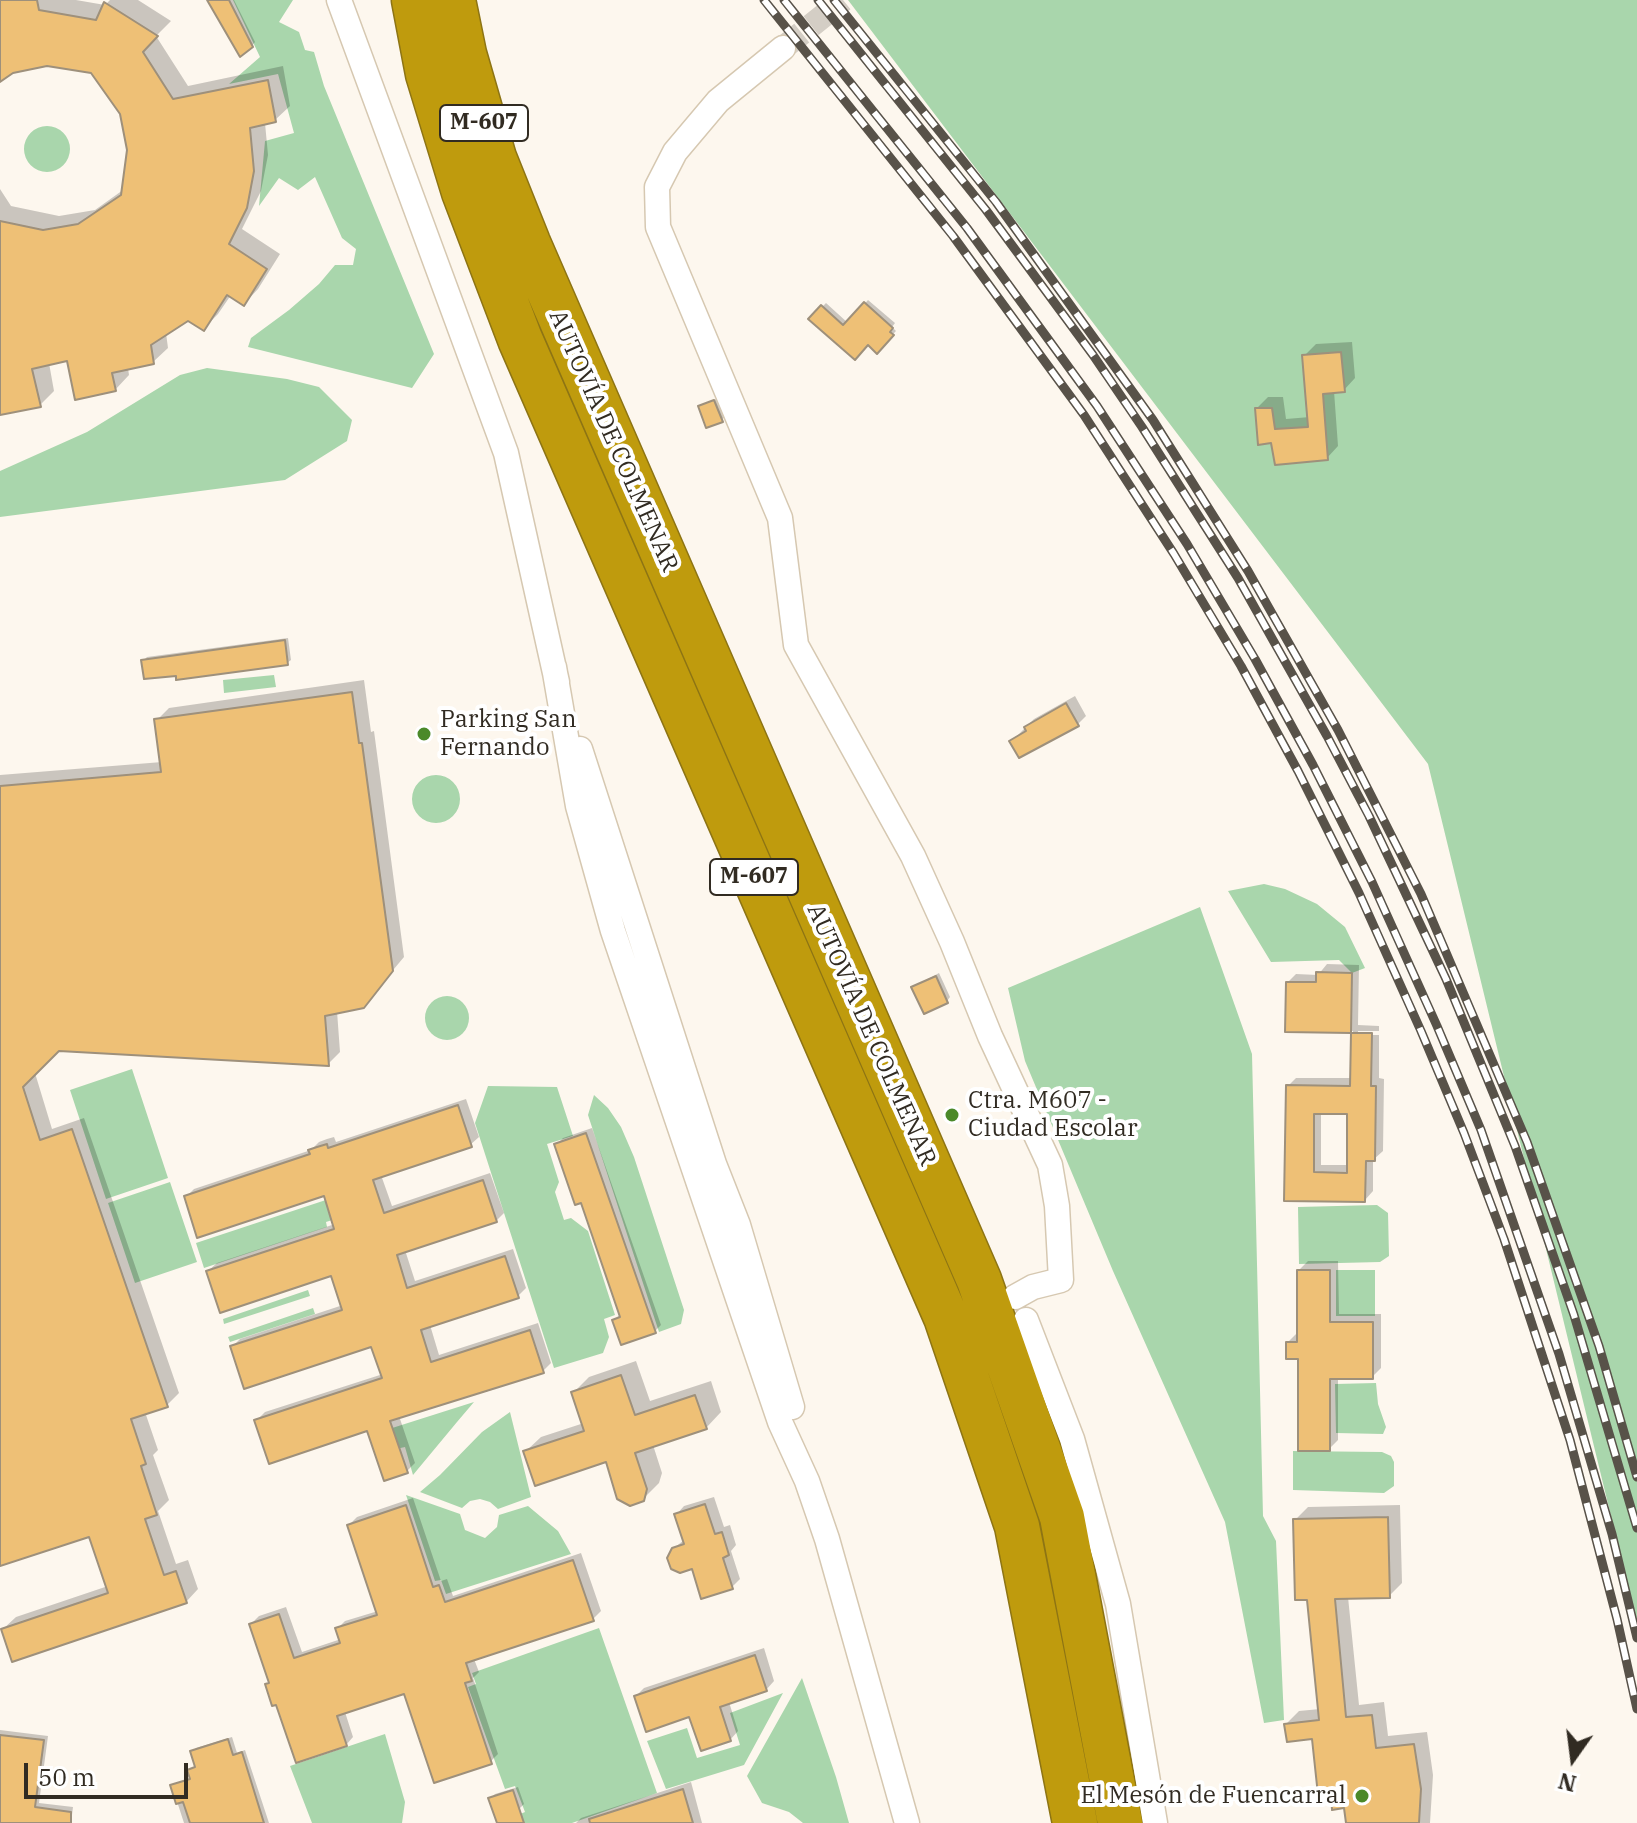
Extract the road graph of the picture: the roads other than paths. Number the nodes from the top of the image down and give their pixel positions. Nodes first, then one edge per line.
1 (339, 0) edge
2 (414, 0) edge
3 (453, 0) edge
4 (470, 0) edge
5 (783, 48) tunnel mouth
6 (528, 243) junction
7 (554, 667) junction
8 (796, 864) junction
9 (620, 906) dead end
10 (636, 954) dead end
11 (714, 1164) junction
12 (1020, 1308) junction
13 (807, 1481) junction
14 (907, 1823) edge
15 (1075, 1823) edge
16 (1120, 1823) edge
17 (1155, 1823) edge

1 - 7 street
2 - 15 highway, AUTOVÍA DE COLMENAR / M-607
3 - 6 highway, AUTOVÍA DE COLMENAR / M-607
4 - 6 highway
5 - 12 street
6 - 8 highway, AUTOVÍA DE COLMENAR / M-607
7 - 9 street
7 - 11 street
7 - 13 street
8 - 12 highway
8 - 16 highway, AUTOVÍA DE COLMENAR / M-607
10 - 11 street
11 - 13 street
12 - 17 street
13 - 14 street

